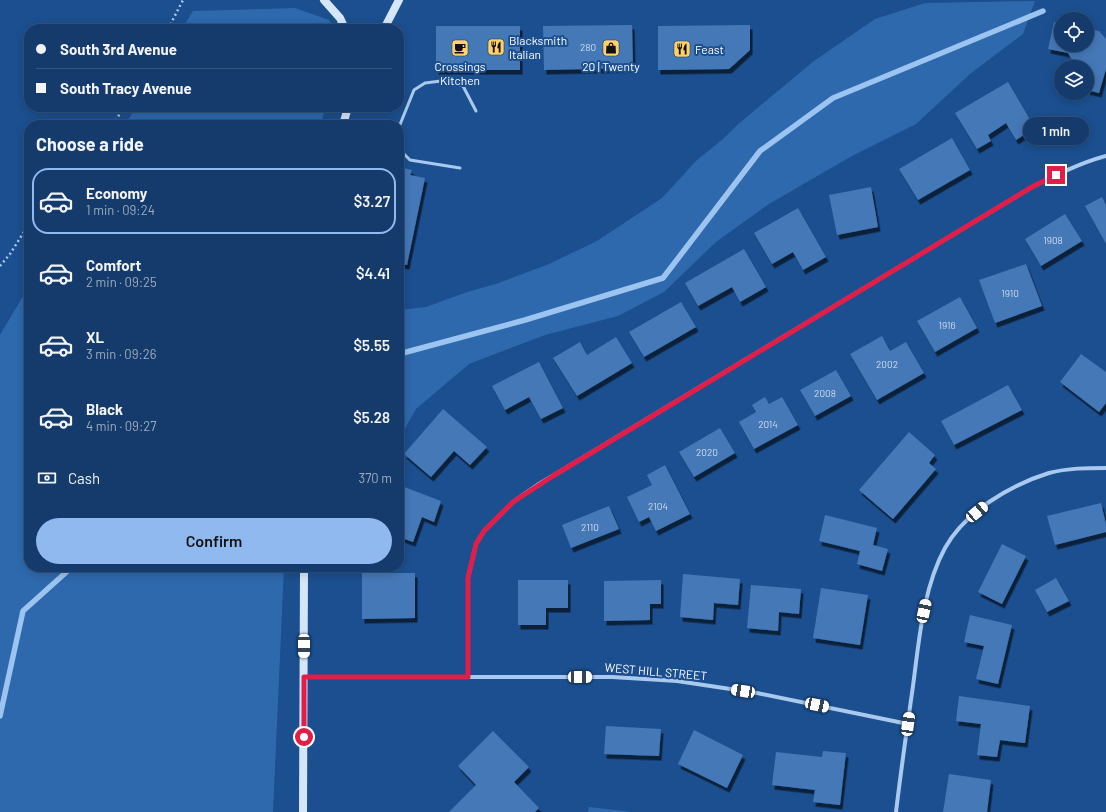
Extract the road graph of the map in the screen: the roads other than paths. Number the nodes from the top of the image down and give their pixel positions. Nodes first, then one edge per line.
1 (324, 0) edge
2 (399, 0) edge
3 (343, 24) edge
4 (387, 24) edge
5 (476, 111) dead end
6 (402, 120) edge
7 (404, 154) edge
8 (1106, 156) edge
9 (460, 168) dead end
10 (1106, 468) edge
11 (304, 572) edge
12 (304, 677) junction
13 (468, 677) junction
14 (908, 724) junction
15 (303, 812) edge
16 (896, 812) edge

1 - 3 main road
2 - 4 main road
5 - 6 lane
7 - 9 lane
8 - 13 street
10 - 14 street
11 - 12 main road
12 - 13 street, WEST HILL STREET
12 - 15 main road
13 - 14 street, WEST HILL STREET
14 - 16 street

